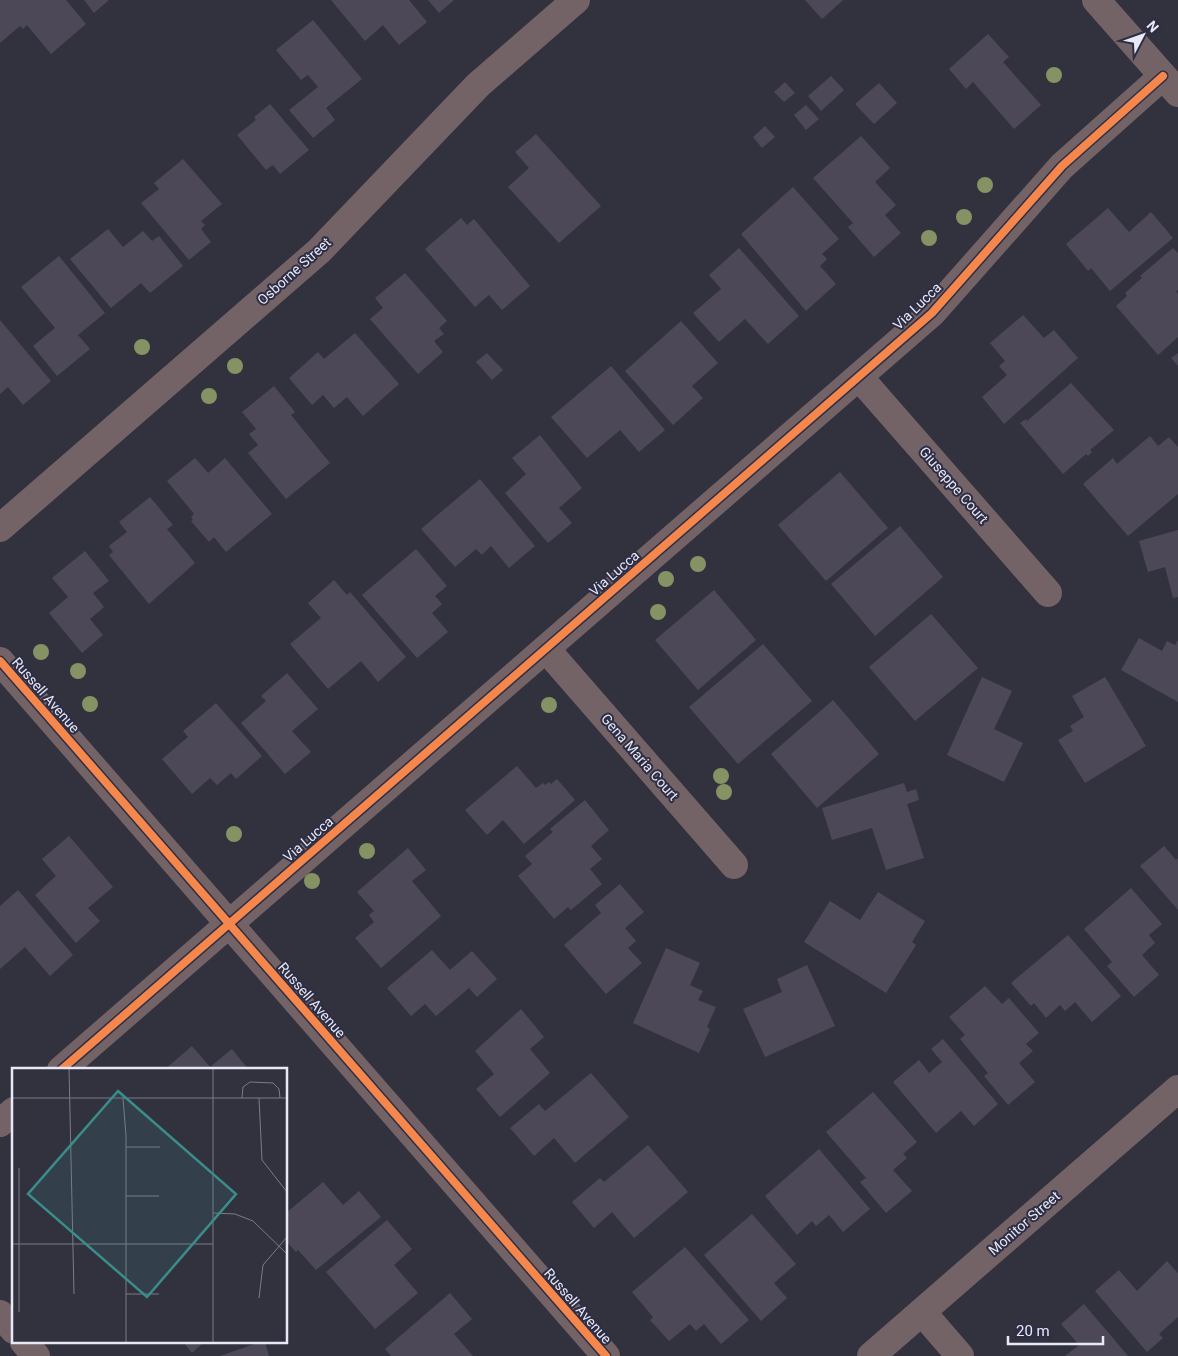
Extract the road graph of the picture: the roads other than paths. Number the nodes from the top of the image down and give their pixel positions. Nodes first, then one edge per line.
1 (576, 0) edge
2 (1096, 0) edge
3 (1170, 85) edge
4 (859, 376) junction
5 (0, 528) edge
6 (1048, 593) dead end
7 (546, 649) junction
8 (0, 661) edge
9 (734, 865) dead end
10 (229, 924) junction
11 (63, 1068) edge
12 (1178, 1089) edge
13 (12, 1113) edge
14 (0, 1123) edge
15 (922, 1312) junction
16 (0, 1314) edge
17 (12, 1328) edge
18 (26, 1344) edge
19 (36, 1356) edge
20 (606, 1356) edge
21 (871, 1356) edge
22 (960, 1356) edge

1 - 5 street, Osborne Street
2 - 3 street
3 - 4 street, Via Lucca
4 - 6 street, Giuseppe Court
4 - 7 street, Via Lucca
7 - 9 street, Gena Maria Court
7 - 10 street, Via Lucca
8 - 10 street, Russell Avenue
10 - 11 street, Via Lucca
10 - 20 street, Russell Avenue
12 - 15 street, Monitor Street
13 - 14 street
15 - 21 street, Monitor Street
15 - 22 street
16 - 17 street
18 - 19 street

